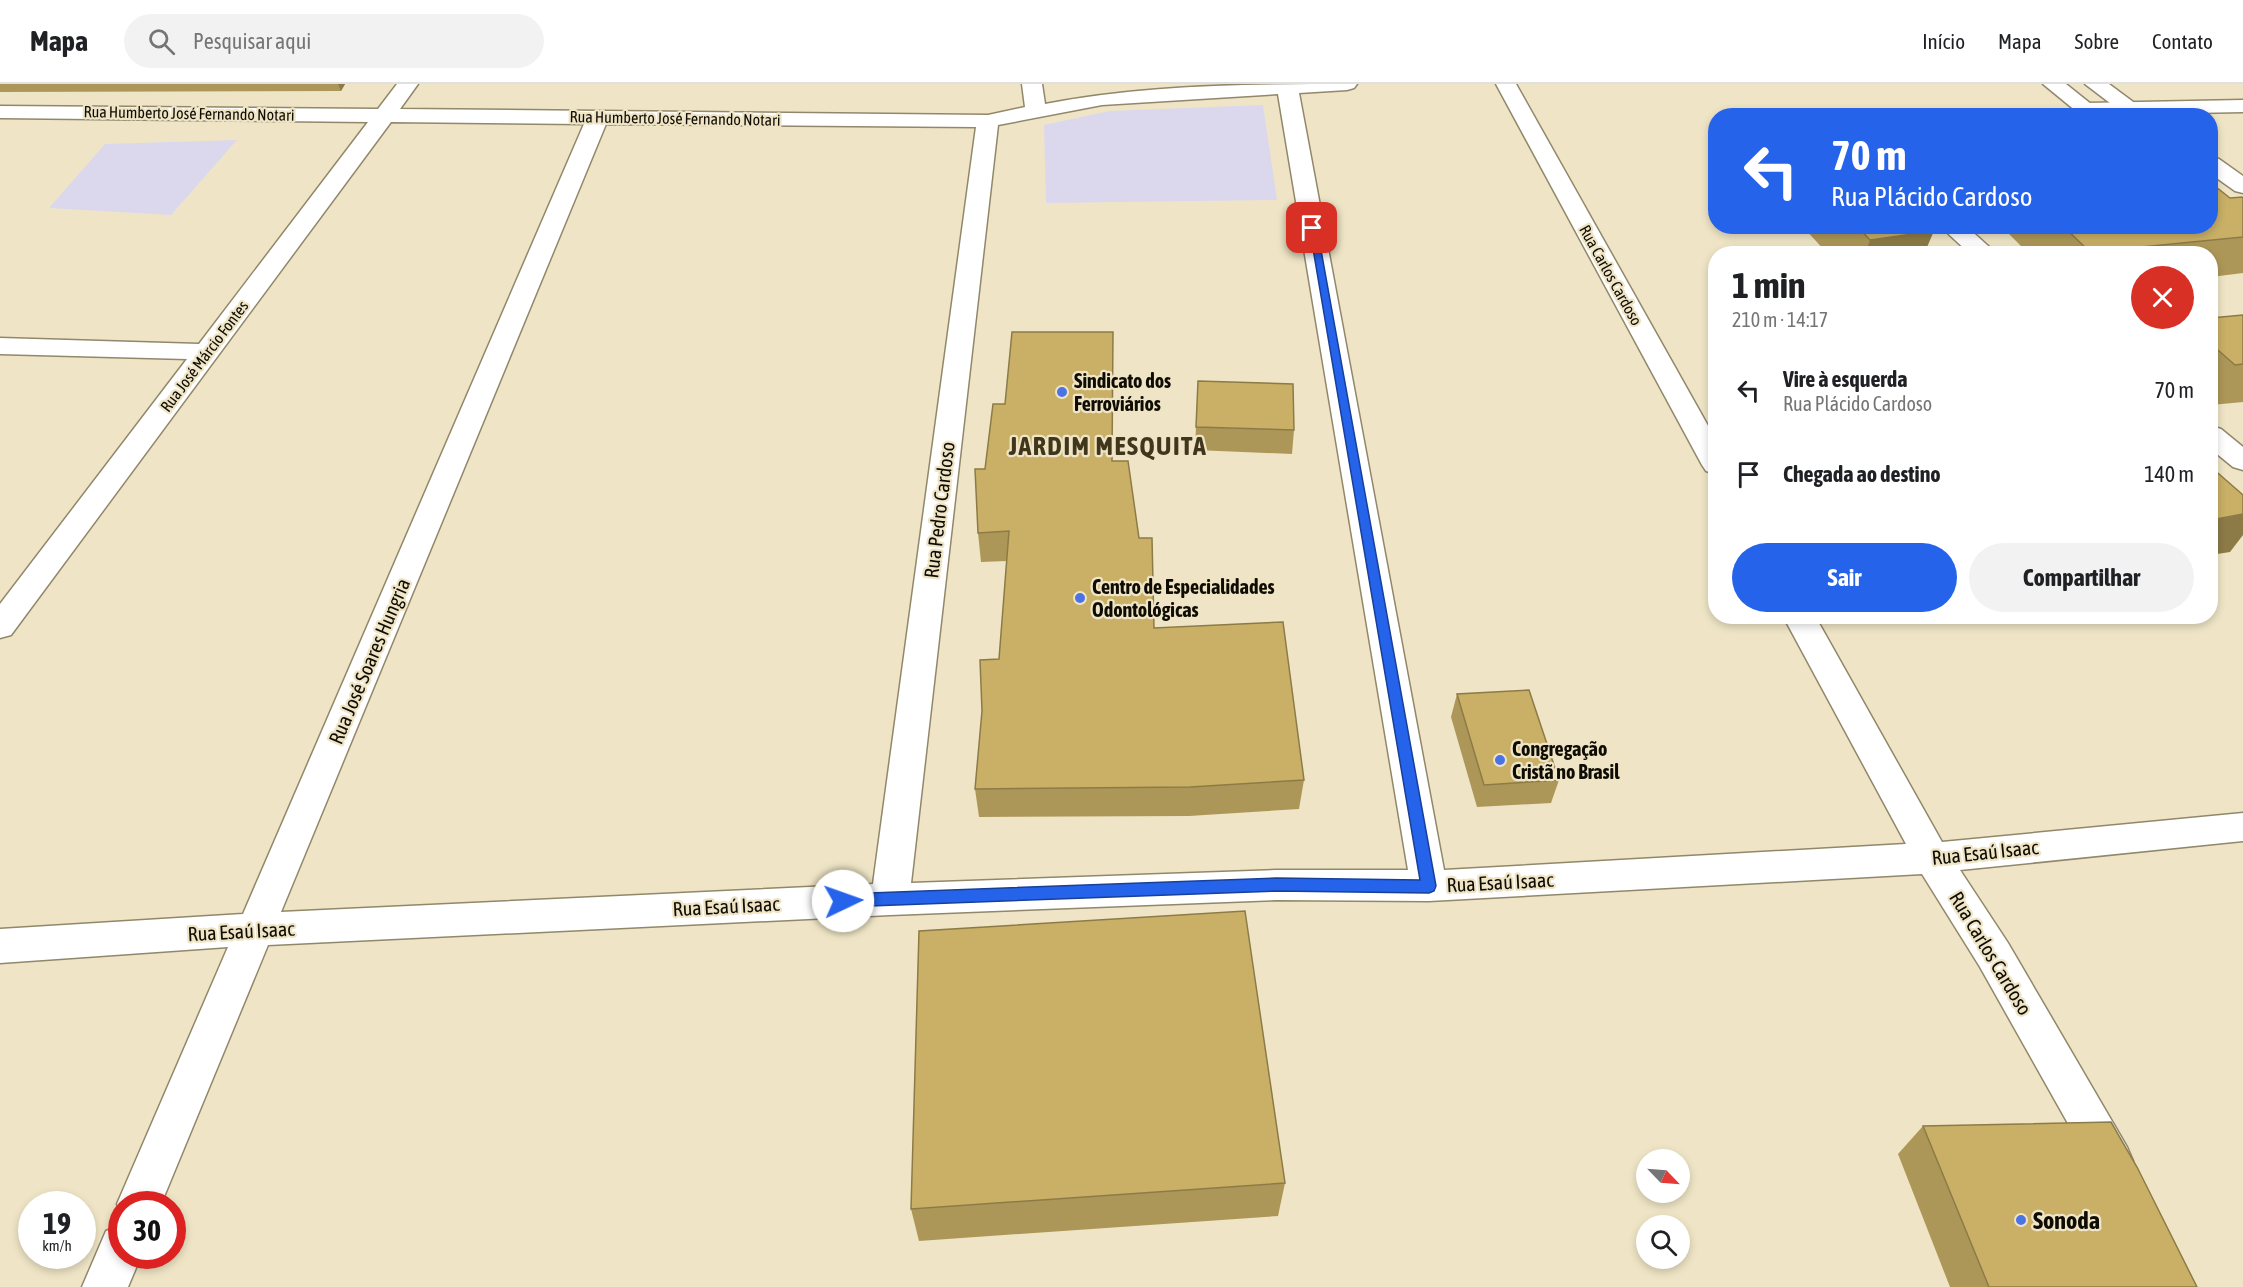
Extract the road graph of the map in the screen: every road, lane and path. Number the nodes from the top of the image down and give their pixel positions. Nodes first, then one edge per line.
1 (408, 84) edge
2 (1032, 84) edge
3 (1347, 84) edge
4 (1506, 84) edge
5 (2053, 84) edge
6 (2095, 84) edge
7 (1287, 86) junction
8 (2243, 106) edge
9 (2086, 108) edge
10 (2131, 108) edge
11 (2200, 108) edge
12 (1036, 111) junction
13 (0, 112) edge
14 (385, 115) junction
15 (598, 117) junction
16 (988, 121) junction
17 (2218, 169) edge
18 (2243, 186) edge
19 (1961, 234) edge
20 (1975, 246) edge
21 (0, 346) edge
22 (207, 352) junction
23 (2225, 439) edge
24 (1708, 450) edge
25 (2243, 461) edge
26 (1803, 624) edge
27 (0, 627) edge
28 (2243, 827) edge
29 (1932, 858) junction
30 (1429, 886) junction
31 (890, 898) junction
32 (255, 929) junction
33 (0, 946) edge
34 (144, 1191) edge
35 (2132, 1194) edge
36 (113, 1269) edge
37 (105, 1287) edge

1 - 14 street, Rua José Márcio Fontes
2 - 12 street
3 - 7 street, Rua Humberto José Fernando Notari
4 - 24 street, Rua Carlos Cardoso
5 - 9 street
6 - 10 street
7 - 12 street, Rua Humberto José Fernando Notari
7 - 30 street
8 - 11 street
12 - 16 street, Rua Humberto José Fernando Notari
13 - 14 street, Rua Humberto José Fernando Notari
14 - 15 street, Rua Humberto José Fernando Notari
14 - 22 street, Rua José Márcio Fontes
15 - 16 street, Rua Humberto José Fernando Notari
15 - 32 street, Rua José Soares Hungria
16 - 31 street, Rua Pedro Cardoso
17 - 18 street
19 - 20 street
21 - 22 street
22 - 27 street, Rua José Márcio Fontes
23 - 25 street
26 - 29 street, Rua Carlos Cardoso
28 - 29 street, Rua Esaú Isaac
29 - 30 street, Rua Esaú Isaac
29 - 35 street, Rua Carlos Cardoso
30 - 31 street, Rua Esaú Isaac
31 - 32 street, Rua Esaú Isaac
32 - 33 street, Rua Esaú Isaac
32 - 34 street, Rua José Soares Hungria
36 - 37 street

